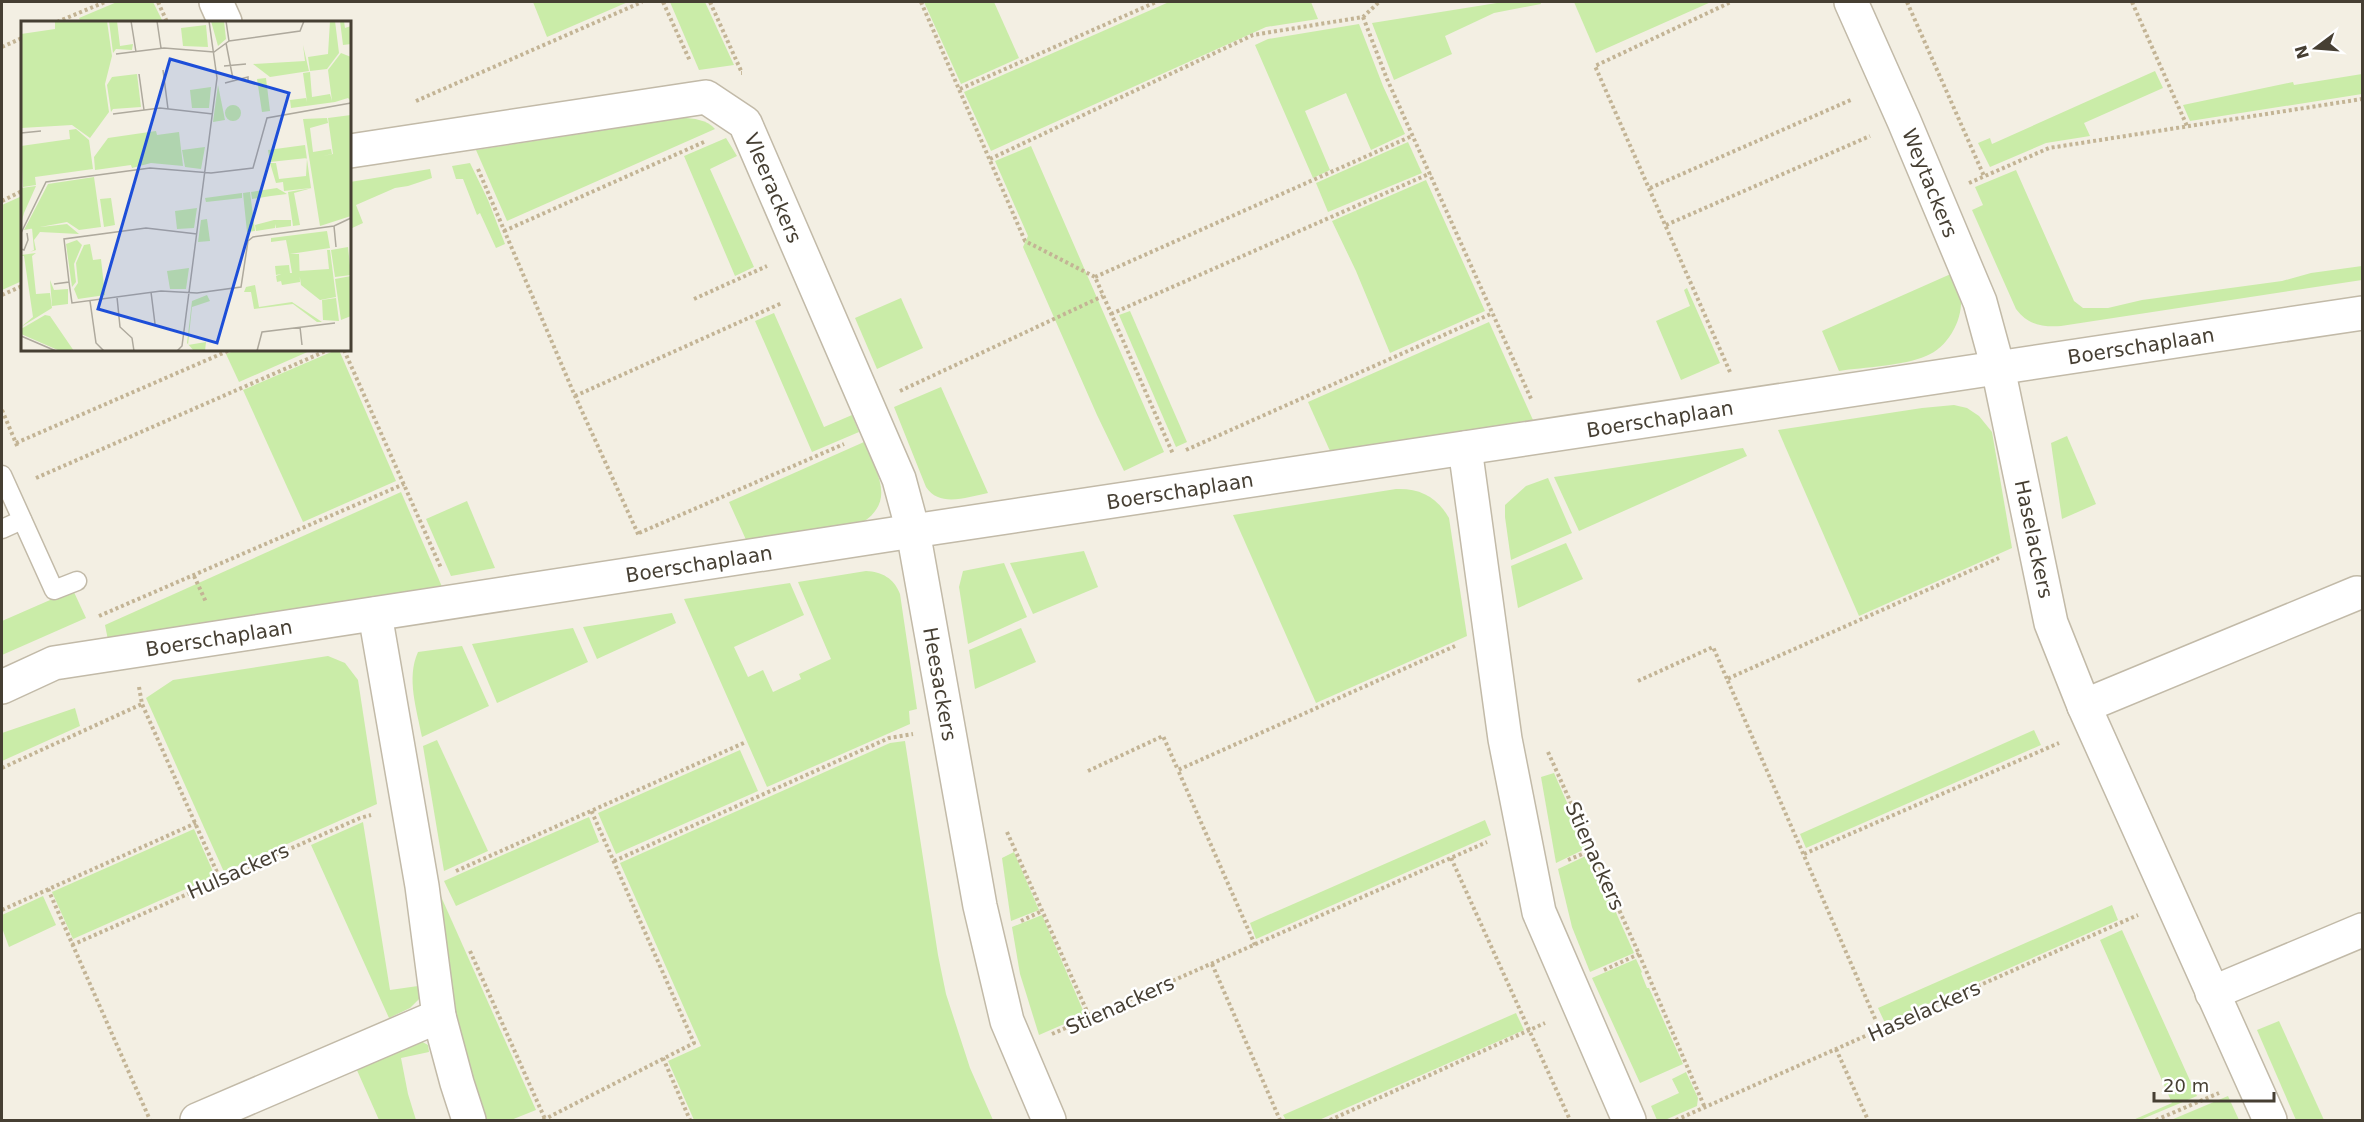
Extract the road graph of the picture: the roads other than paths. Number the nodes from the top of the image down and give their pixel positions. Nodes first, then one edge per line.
1 (216, 2) edge
2 (1851, 2) edge
3 (225, 21) edge
4 (351, 152) edge
5 (2362, 313) edge
6 (1998, 368) junction
7 (1465, 448) junction
8 (2, 475) edge
9 (22, 520) junction
10 (2, 529) edge
11 (913, 531) junction
12 (77, 581) dead end
13 (2357, 593) dead end
14 (375, 614) junction
15 (2, 687) edge
16 (2089, 716) junction
17 (2362, 930) edge
18 (2212, 993) junction
19 (440, 1016) junction
20 (197, 1120) edge
21 (469, 1120) edge
22 (1049, 1120) edge
23 (1629, 1120) edge
24 (2270, 1120) edge

1 - 3 street
2 - 6 street, Weytackers
4 - 11 street, Vleerackers
5 - 6 street, Boerschaplaan
6 - 7 street, Boerschaplaan
6 - 16 street, Haselackers
7 - 11 street, Boerschaplaan
7 - 23 street
8 - 9 lane
9 - 10 lane
9 - 12 lane
11 - 14 street, Boerschaplaan
11 - 22 street, Heesackers
13 - 16 street
14 - 15 street, Boerschaplaan
14 - 19 street
16 - 18 street, Haselackers
17 - 18 street
18 - 24 street, Haselackers
19 - 20 street
19 - 21 street

